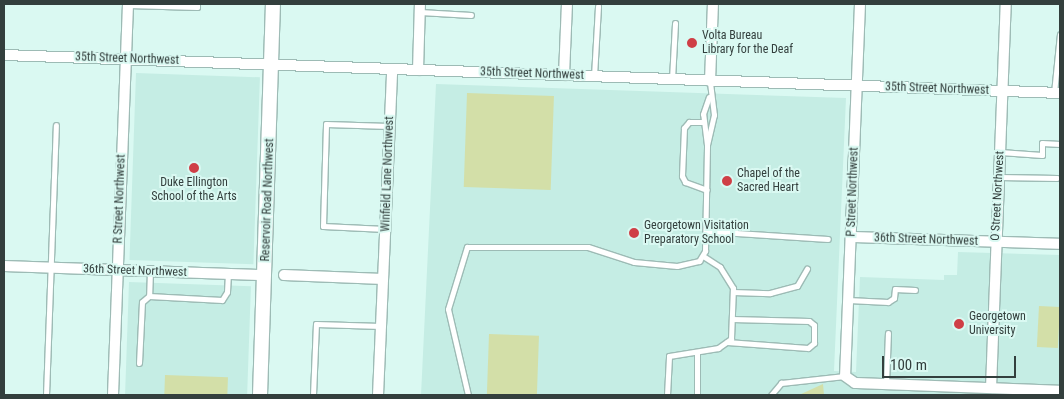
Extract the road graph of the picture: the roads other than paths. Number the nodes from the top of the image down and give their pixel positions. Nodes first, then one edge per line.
1 (128, 4) edge
2 (197, 4) edge
3 (273, 4) edge
4 (567, 4) edge
5 (713, 4) edge
6 (860, 4) edge
7 (1006, 4) edge
8 (598, 6) dead end
9 (420, 8) edge
10 (471, 15) dead end
11 (675, 23) dead end
12 (1060, 34) edge
13 (4, 55) edge
14 (126, 59) junction
15 (271, 64) junction
16 (392, 69) junction
17 (418, 70) junction
18 (564, 75) junction
19 (594, 76) junction
20 (672, 80) junction
21 (710, 81) junction
22 (857, 87) junction
23 (1003, 91) junction
24 (1057, 93) edge
25 (709, 97) junction
26 (703, 122) junction
27 (56, 125) dead end
28 (390, 126) junction
29 (1060, 144) edge
30 (707, 145) junction
31 (1000, 152) junction
32 (999, 177) junction
33 (1057, 178) dead end
34 (707, 190) junction
35 (385, 229) junction
36 (706, 231) junction
37 (851, 237) junction
38 (828, 239) dead end
39 (996, 242) junction
40 (1060, 244) edge
41 (703, 256) junction
42 (4, 266) edge
43 (50, 268) junction
44 (118, 270) junction
45 (807, 270) dead end
46 (150, 271) junction
47 (228, 274) junction
48 (284, 275) dead end
49 (266, 276) junction
50 (383, 279) junction
51 (916, 290) dead end
52 (733, 292) junction
53 (149, 296) junction
54 (848, 300) junction
55 (732, 319) junction
56 (381, 326) junction
57 (888, 333) dead end
58 (727, 342) junction
59 (697, 354) junction
60 (139, 363) dead end
61 (847, 377) junction
62 (886, 384) junction
63 (1060, 391) edge
64 (990, 392) edge
65 (46, 395) edge
66 (113, 395) edge
67 (260, 395) edge
68 (313, 395) edge
69 (378, 395) edge
70 (468, 395) edge
71 (667, 395) edge
72 (697, 395) edge
73 (771, 395) edge

1 - 2 lane
1 - 14 street, R Street Northwest
3 - 15 main road, Reservoir Road Northwest
4 - 18 street
5 - 21 street
6 - 22 street, P Street Northwest
7 - 23 street, O Street Northwest
8 - 19 lane
9 - 10 lane
9 - 17 street
11 - 20 lane
12 - 24 lane
13 - 14 street, 35th Street Northwest
14 - 15 street, 35th Street Northwest
14 - 44 street, R Street Northwest
15 - 16 street, 35th Street Northwest
15 - 49 main road, Reservoir Road Northwest
16 - 17 street, 35th Street Northwest
16 - 28 street, Winfield Lane Northwest
17 - 18 street, 35th Street Northwest
18 - 19 street, 35th Street Northwest
19 - 20 street, 35th Street Northwest
20 - 21 street, 35th Street Northwest
21 - 22 street, 35th Street Northwest
21 - 25 lane
22 - 23 street, 35th Street Northwest
22 - 37 street, P Street Northwest
23 - 24 street, 35th Street Northwest
23 - 31 street, O Street Northwest
25 - 26 lane
25 - 30 lane
26 - 30 lane
26 - 34 lane
27 - 43 lane
28 - 35 street, Winfield Lane Northwest
28 - 35 lane
29 - 31 lane
30 - 34 lane
31 - 32 street, O Street Northwest
32 - 33 lane
32 - 39 street, O Street Northwest
34 - 36 lane
35 - 50 street, Winfield Lane Northwest
36 - 38 lane
36 - 41 lane
37 - 39 street, 36th Street Northwest
37 - 54 street, P Street Northwest
39 - 40 street, 36th Street Northwest
39 - 64 street, O Street Northwest
41 - 52 lane
41 - 70 lane
42 - 43 street, 36th Street Northwest
43 - 44 street, 36th Street Northwest
43 - 65 lane
44 - 46 street, 36th Street Northwest
44 - 66 street, R Street Northwest
45 - 52 lane
46 - 47 street, 36th Street Northwest
46 - 53 lane
47 - 49 street, 36th Street Northwest
47 - 53 lane
48 - 50 street
49 - 67 main road, Reservoir Road Northwest
50 - 56 street, Winfield Lane Northwest
51 - 54 lane
52 - 55 lane
53 - 60 lane
54 - 61 street, P Street Northwest
55 - 58 lane
55 - 58 lane
56 - 68 lane
56 - 69 street, Winfield Lane Northwest
57 - 62 lane
58 - 59 lane
59 - 71 lane
59 - 72 lane
61 - 62 street
61 - 73 lane
62 - 64 street
63 - 64 street

